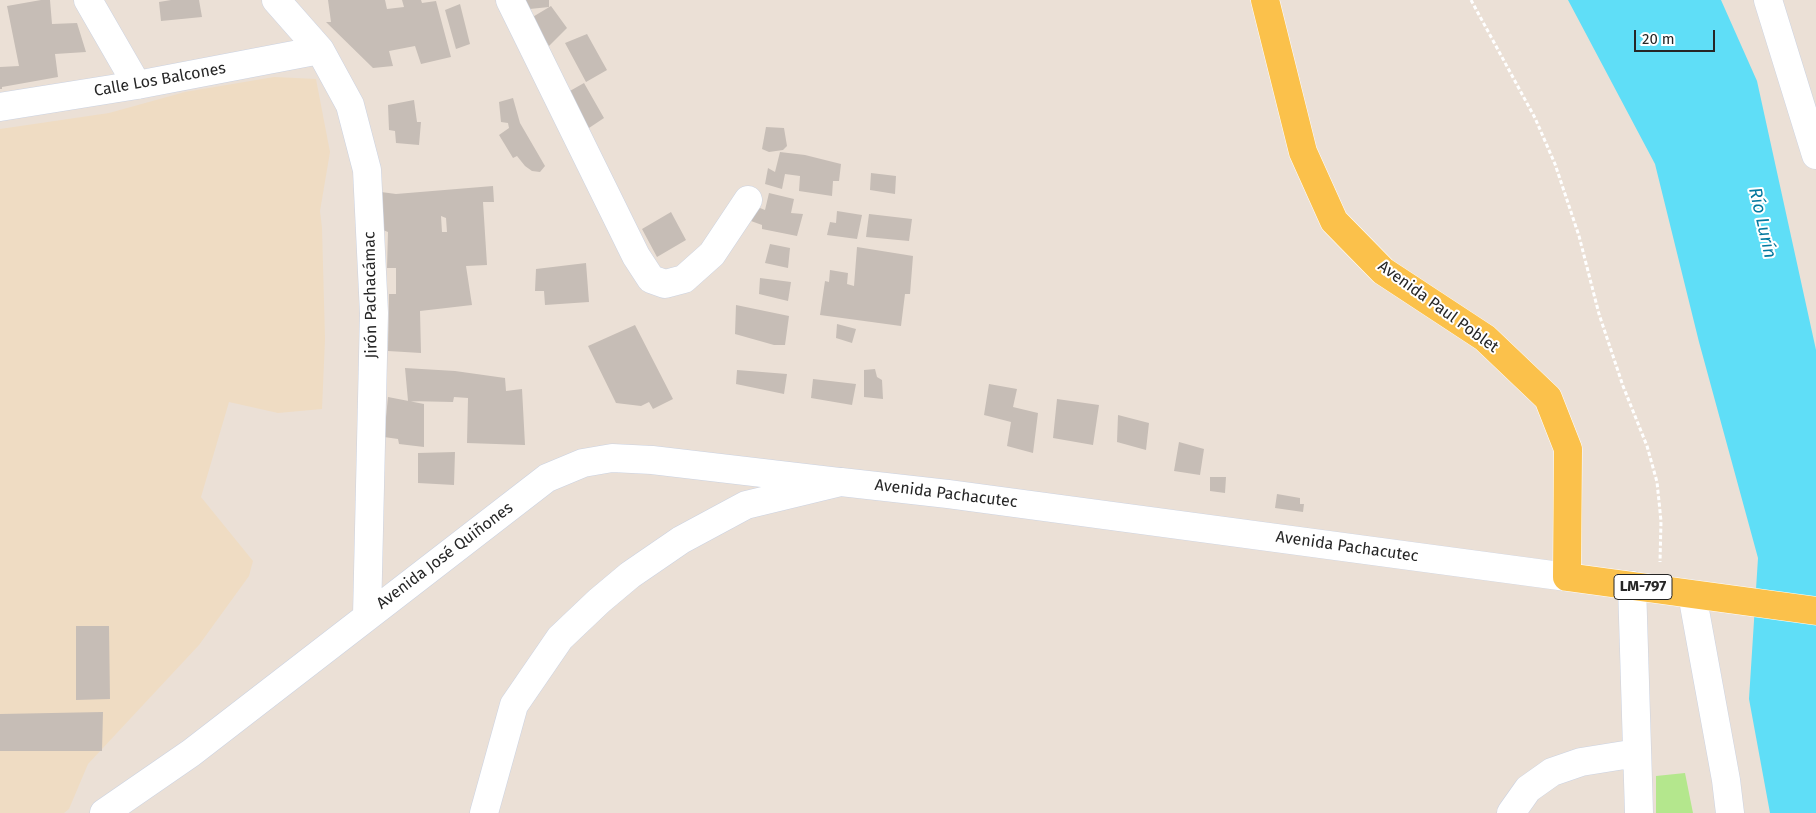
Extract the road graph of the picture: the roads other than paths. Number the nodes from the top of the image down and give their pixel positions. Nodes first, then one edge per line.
1 (88, 0) edge
2 (276, 0) edge
3 (510, 0) edge
4 (1265, 0) edge
5 (1768, 0) edge
6 (320, 50) junction
7 (137, 84) junction
8 (0, 107) edge
9 (1816, 155) edge
10 (748, 200) dead end
11 (841, 482) junction
12 (1567, 577) junction
13 (1632, 586) junction
14 (1692, 594) junction
15 (1816, 611) edge
16 (367, 616) junction
17 (1637, 753) junction
18 (104, 813) edge
19 (484, 813) edge
20 (1511, 813) edge
21 (1638, 813) edge
22 (1730, 813) edge

1 - 7 street
2 - 6 street, Jirón Pachacámac
3 - 10 street
4 - 12 main road, Avenida Paul Poblet
5 - 9 street
6 - 7 street, Calle Los Balcones
6 - 16 street, Jirón Pachacámac
7 - 8 street, Calle Los Balcones
11 - 12 street, Avenida Pachacutec / LM-797
11 - 16 street, Avenida José Quiñones
11 - 19 street, Avenida Pachacutec / LM-797
12 - 13 main road, LM-797
13 - 14 main road, LM-797
13 - 17 street
14 - 15 main road, LM-797
14 - 22 street
16 - 18 street, Avenida José Quiñones
17 - 20 street
17 - 21 street

